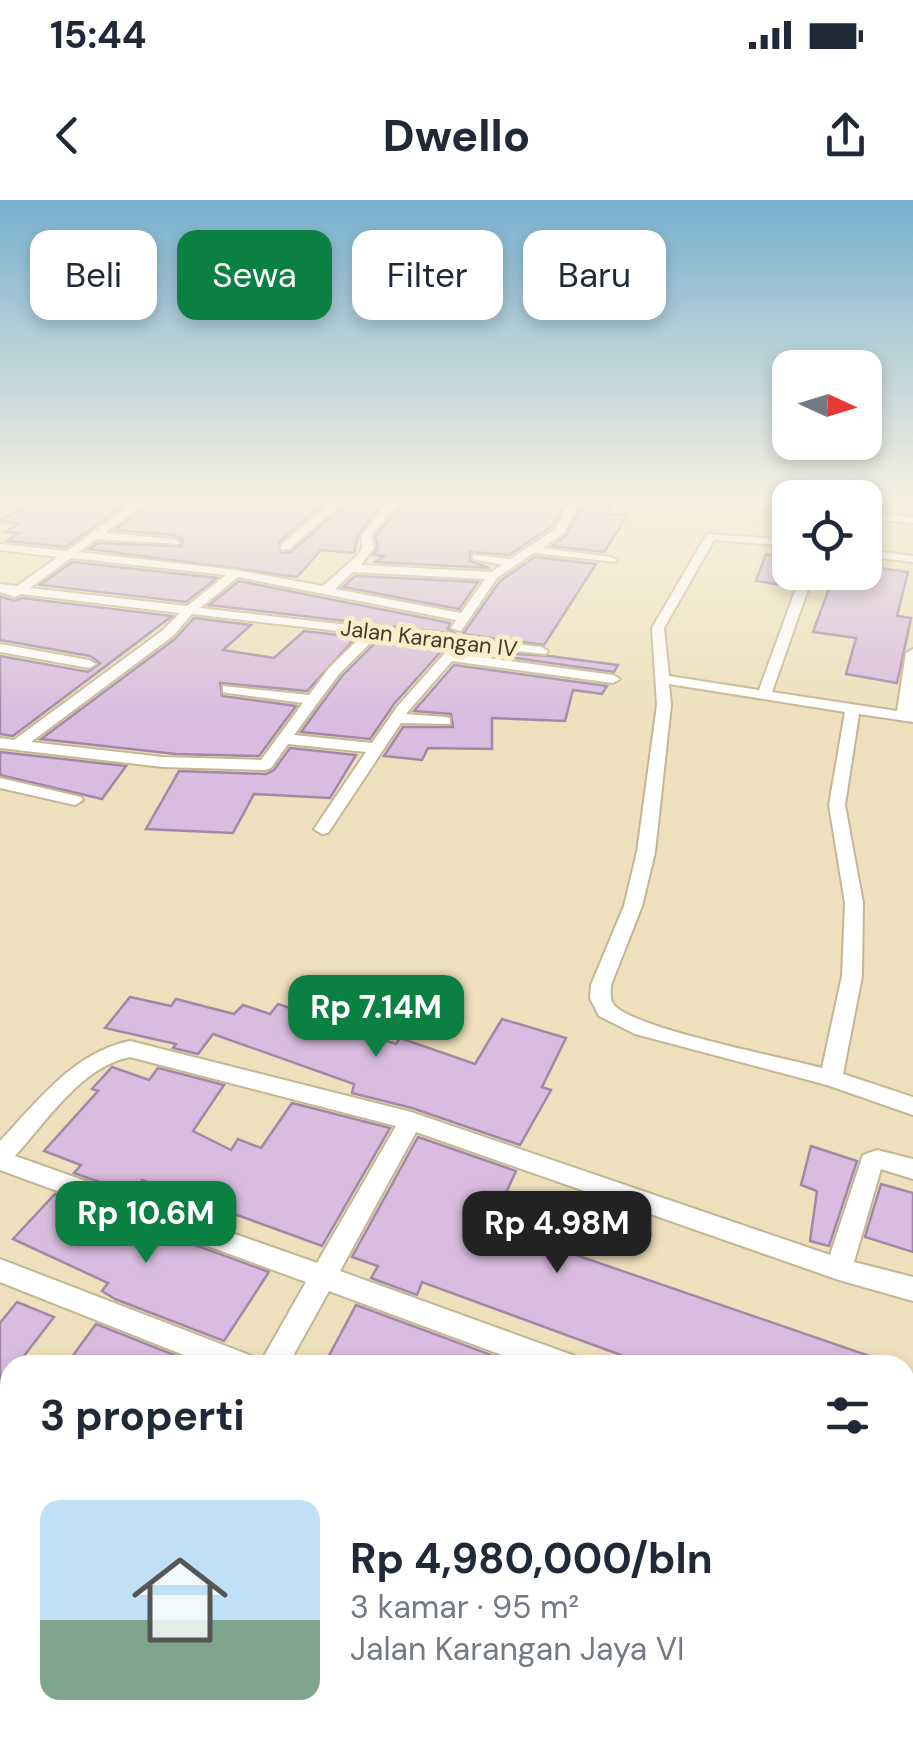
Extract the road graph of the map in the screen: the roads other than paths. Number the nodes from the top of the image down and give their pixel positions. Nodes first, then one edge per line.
1 (44, 573) edge
2 (236, 573) joint
3 (344, 573) edge
4 (442, 573) edge
5 (497, 573) edge
6 (690, 573) edge
7 (493, 576) junction
8 (0, 588) edge
9 (20, 590) junction
10 (802, 590) edge
11 (324, 592) junction
12 (0, 601) edge
13 (186, 612) junction
14 (462, 617) junction
15 (376, 630) junction
16 (454, 646) junction
17 (0, 648) edge
18 (541, 651) dead end
19 (913, 653) edge
20 (89, 664) dead end
21 (613, 679) dead end
22 (664, 680) junction
23 (228, 689) dead end
24 (764, 695) junction
25 (311, 700) junction
26 (853, 709) junction
27 (908, 717) edge
28 (397, 718) junction
29 (445, 721) dead end
30 (285, 738) junction
31 (8, 744) edge
32 (375, 748) junction
33 (0, 782) edge
34 (74, 800) dead end
35 (322, 829) dead end
36 (830, 1078) junction
37 (913, 1106) edge
38 (411, 1121) junction
39 (0, 1158) edge
40 (913, 1169) edge
41 (840, 1269) junction
42 (0, 1270) edge
43 (322, 1277) junction
44 (913, 1289) edge
45 (217, 1355) edge
46 (279, 1355) edge
47 (537, 1355) edge

1 - 9 street
2 - 11 street
2 - 13 street
3 - 11 street
4 - 7 street
5 - 7 street
6 - 22 street
7 - 14 street
8 - 9 street, Jalan Karangan IV
9 - 12 street
9 - 13 street, Jalan Karangan IV
10 - 24 street
11 - 14 street
13 - 15 street, Jalan Karangan IV
13 - 31 street
14 - 16 street
15 - 16 street, Jalan Karangan IV
15 - 25 street
16 - 18 street, Jalan Karangan IV
16 - 21 street
16 - 28 street
17 - 20 street
19 - 27 street
22 - 24 street
22 - 36 street
23 - 25 street
24 - 26 street
25 - 30 street
26 - 27 street
26 - 36 street
28 - 29 street
28 - 32 street
30 - 31 street
30 - 32 street
32 - 35 street
33 - 34 street
36 - 37 street
38 - 39 street
38 - 41 street
38 - 43 street
39 - 43 street
40 - 41 street
41 - 44 street
42 - 45 street
43 - 46 street
43 - 47 street

